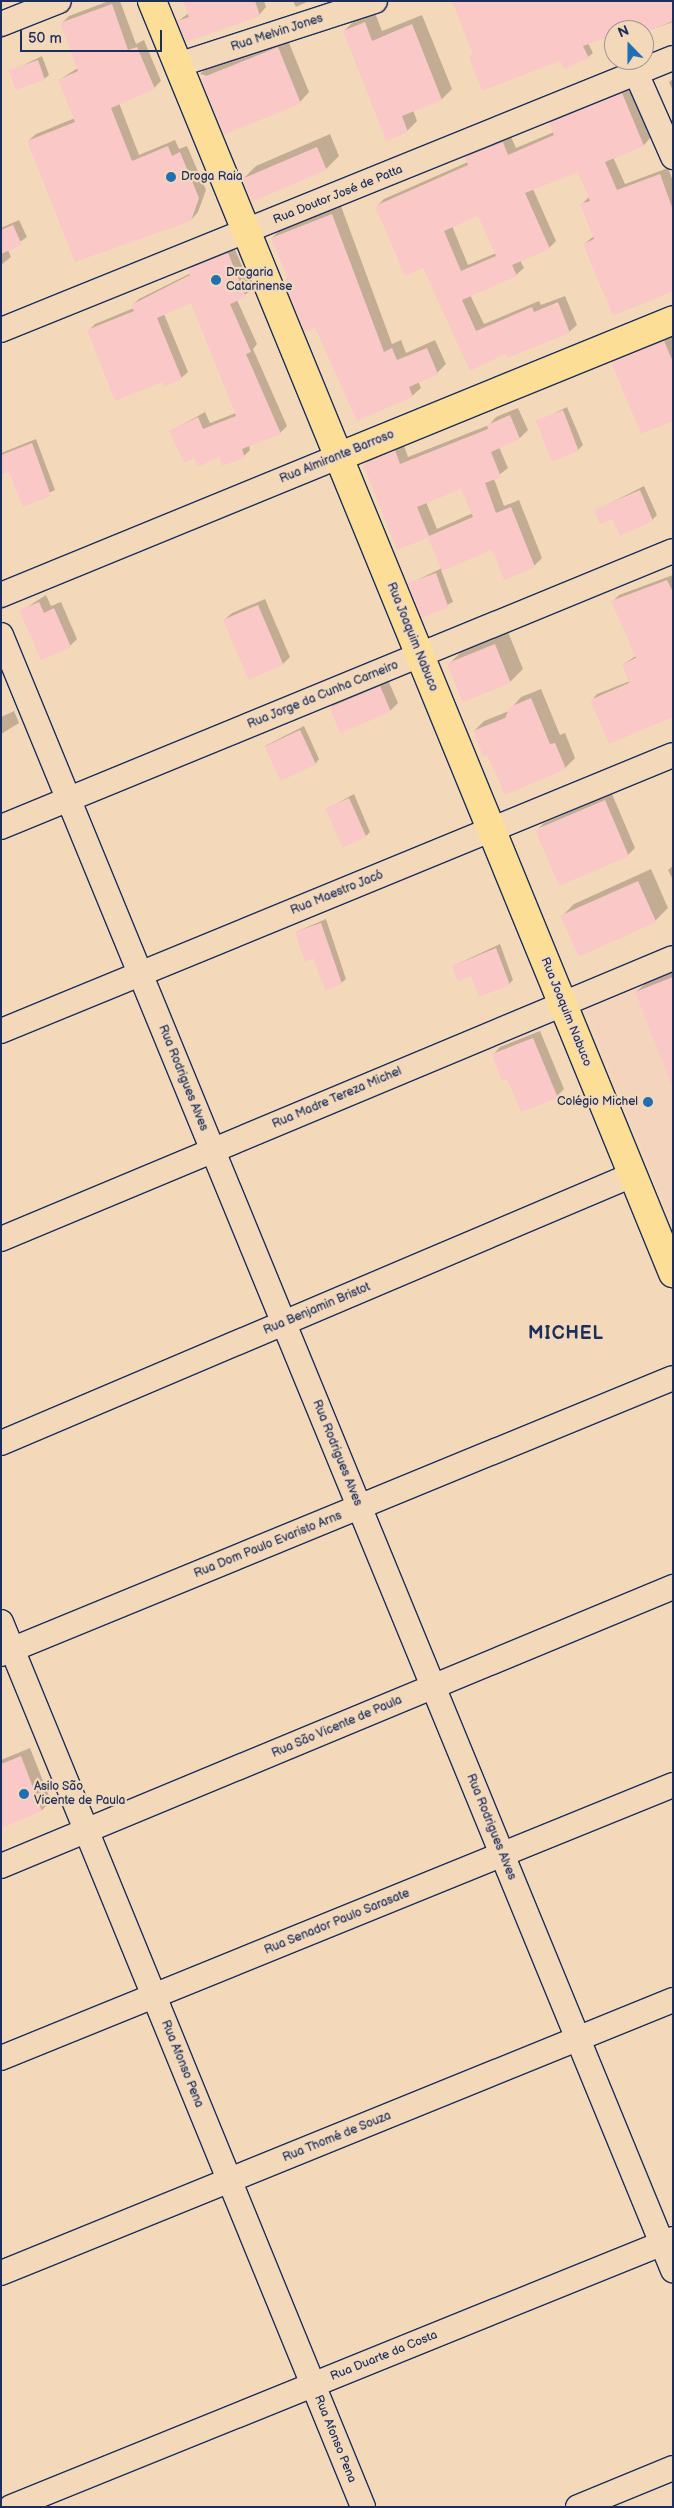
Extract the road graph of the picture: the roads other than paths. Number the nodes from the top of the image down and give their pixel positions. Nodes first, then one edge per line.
1 (59, 1) edge
2 (152, 1) edge
3 (375, 1) edge
4 (1, 24) edge
5 (673, 58) edge
6 (178, 65) junction
7 (636, 73) junction
8 (673, 156) edge
9 (246, 232) junction
10 (673, 320) edge
11 (1, 330) edge
12 (338, 456) junction
13 (673, 551) edge
14 (1, 595) edge
15 (1, 635) edge
16 (420, 655) junction
17 (673, 755) edge
18 (68, 799) junction
19 (1, 827) edge
20 (491, 830) junction
21 (673, 958) edge
22 (140, 974) junction
23 (562, 1004) junction
24 (1, 1031) edge
25 (213, 1150) junction
26 (632, 1175) junction
27 (1, 1239) edge
28 (673, 1274) edge
29 (284, 1323) junction
30 (673, 1378) edge
31 (1, 1443) edge
32 (359, 1507) junction
33 (673, 1587) edge
34 (1, 1622) edge
35 (7, 1652) edge
36 (433, 1687) junction
37 (673, 1785) edge
38 (87, 1831) junction
39 (502, 1855) junction
40 (1, 1866) edge
41 (154, 1996) junction
42 (673, 2000) edge
43 (578, 2039) junction
44 (1, 2058) edge
45 (229, 2180) junction
46 (667, 2242) edge
47 (673, 2270) edge
48 (1, 2273) edge
49 (313, 2385) junction
50 (673, 2468) edge
51 (11, 2507) edge
52 (362, 2507) edge
53 (578, 2507) edge

1 - 4 street
2 - 6 main road, Rua Joaquim Nabuco
3 - 6 street, Rua Melvin Jones
5 - 7 street, Rua Doutor José de Patta
6 - 9 main road, Rua Joaquim Nabuco
7 - 8 street
7 - 9 street, Rua Doutor José de Patta
9 - 11 street, Rua Doutor José de Patta
9 - 12 main road, Rua Joaquim Nabuco
10 - 12 main road, Rua Almirante Barroso
12 - 14 street, Rua Almirante Barroso
12 - 16 main road, Rua Joaquim Nabuco
13 - 16 street, Rua Jorge da Cunha Carneiro
15 - 18 street, Rua Rodrigues Alves
16 - 18 street, Rua Jorge da Cunha Carneiro
16 - 20 main road, Rua Joaquim Nabuco
17 - 20 street, Rua Maestro Jacó
18 - 19 street, Rua Jorge da Cunha Carneiro
18 - 22 street, Rua Rodrigues Alves
20 - 22 street, Rua Maestro Jacó
20 - 23 main road, Rua Joaquim Nabuco
21 - 23 street, Rua Madre Tereza Michel
22 - 24 street, Rua Maestro Jacó
22 - 25 street, Rua Rodrigues Alves
23 - 25 street, Rua Madre Tereza Michel
23 - 26 main road, Rua Joaquim Nabuco
25 - 27 street, Rua Madre Tereza Michel
25 - 29 street, Rua Rodrigues Alves
26 - 28 main road, Rua Joaquim Nabuco
26 - 29 street, Rua Benjamin Bristot
29 - 31 street, Rua Benjamin Bristot
29 - 32 street, Rua Rodrigues Alves
30 - 32 street, Rua Dom Paulo Evaristo Arns
32 - 35 street, Rua Dom Paulo Evaristo Arns
32 - 36 street, Rua Rodrigues Alves
33 - 36 street, Rua São Vicente de Paula
34 - 35 street, Rua Afonso Pena
35 - 38 street, Rua Afonso Pena
36 - 38 street, Rua São Vicente de Paula
36 - 39 street, Rua Rodrigues Alves
37 - 39 street, Rua Senador Paulo Sarasate
38 - 40 street, Rua São Vicente de Paula
38 - 41 street, Rua Afonso Pena
39 - 41 street, Rua Senador Paulo Sarasate
39 - 43 street, Rua Rodrigues Alves
41 - 44 street, Rua Senador Paulo Sarasate
41 - 45 street, Rua Afonso Pena
42 - 43 street, Rua Thomé de Souza
43 - 45 street, Rua Thomé de Souza
43 - 46 street, Rua Rodrigues Alves
45 - 48 street, Rua Thomé de Souza
45 - 49 street, Rua Afonso Pena
46 - 47 street, Rua Rodrigues Alves
46 - 49 street, Rua Duarte da Costa
49 - 51 street, Rua Duarte da Costa
49 - 52 street, Rua Afonso Pena
50 - 53 street

